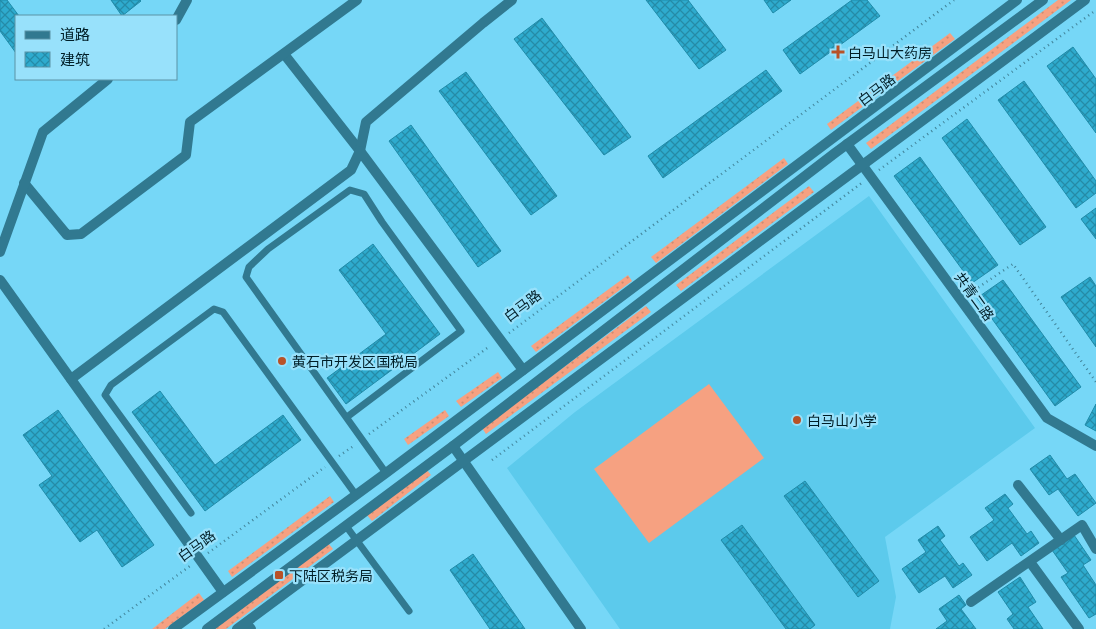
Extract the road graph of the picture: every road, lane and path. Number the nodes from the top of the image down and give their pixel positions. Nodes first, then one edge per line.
1 (187, 0) edge
2 (357, 0) edge
3 (512, 0) edge
4 (954, 0) edge
5 (1017, 0) edge
6 (1043, 0) edge
7 (1085, 0) edge
8 (1096, 10) edge
9 (178, 16) edge
10 (284, 54) junction
11 (107, 80) edge
12 (847, 144) junction
13 (360, 152) junction
14 (862, 165) junction
15 (867, 179) junction
16 (24, 183) junction
17 (0, 252) edge
18 (0, 280) edge
19 (961, 300) junction
20 (500, 339) junction
21 (523, 370) junction
22 (71, 379) junction
23 (1096, 382) edge
24 (347, 417) junction
25 (362, 439) junction
26 (453, 446) junction
27 (1096, 446) edge
28 (463, 460) junction
29 (492, 460) dead end
30 (332, 462) junction
31 (386, 473) junction
32 (1018, 485) dead end
33 (356, 495) junction
34 (191, 513) dead end
35 (346, 526) junction
36 (357, 540) junction
37 (1061, 540) junction
38 (1096, 550) edge
39 (200, 559) junction
40 (1030, 562) junction
41 (223, 592) junction
42 (971, 602) dead end
43 (409, 611) dead end
44 (245, 627) edge
45 (104, 629) edge
46 (173, 629) edge
47 (207, 629) edge
48 (581, 629) edge
49 (1079, 629) edge

1 - 9 street
2 - 10 street
3 - 13 street
4 - 20 path, 白马路
5 - 21 street, 白马路
6 - 12 street, 白马路
7 - 14 street
8 - 15 path
10 - 13 street
10 - 16 street
11 - 16 street
12 - 14 street, 共青二路
12 - 26 street, 白马路
13 - 20 street
13 - 22 street
14 - 15 street, 共青二路
14 - 28 street
15 - 19 street, 共青二路
15 - 29 path
16 - 17 street
18 - 22 street
19 - 23 path
19 - 27 street, 共青二路
20 - 21 street
20 - 25 path, 白马路
21 - 31 street, 白马路
22 - 39 street
24 - 24 lane
24 - 25 lane
25 - 30 path, 白马路
25 - 31 lane
26 - 28 street
26 - 35 street, 白马路
28 - 36 street
28 - 48 street
30 - 33 lane
30 - 34 lane
30 - 39 path, 白马路
31 - 33 street, 白马路
32 - 37 street
33 - 41 street, 白马路
35 - 36 lane
35 - 47 street, 白马路
36 - 43 lane
36 - 44 street
37 - 38 street
37 - 40 street
39 - 41 street
39 - 45 path, 白马路
40 - 42 street
40 - 49 street
41 - 46 street, 白马路

